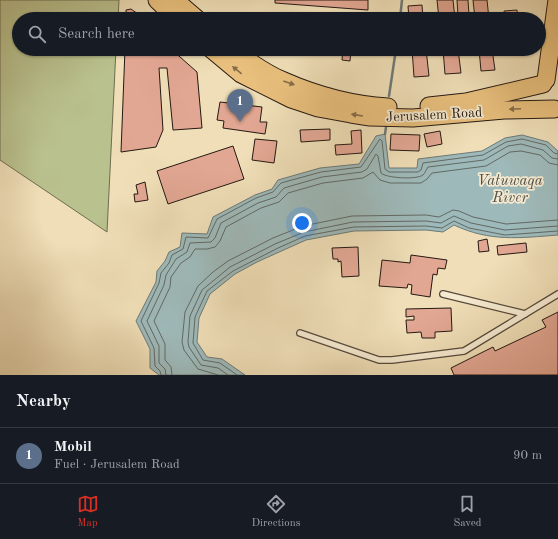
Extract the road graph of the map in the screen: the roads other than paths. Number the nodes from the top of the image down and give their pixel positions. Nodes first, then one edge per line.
1 (157, 0) edge
2 (176, 0) edge
3 (557, 11) edge
4 (170, 12) edge
5 (189, 12) edge
6 (219, 56) edge
7 (242, 56) edge
8 (549, 80) edge
9 (557, 109) edge
10 (443, 294) dead end
11 (558, 294) edge
12 (525, 314) junction
13 (300, 333) dead end

1 - 4 main road
2 - 5 main road
3 - 8 main road
9 -> 6 main road, Jerusalem Road
7 -> 8 main road, Jerusalem Road
8 - 9 main road
10 - 12 lane
11 - 12 lane
12 - 13 lane

